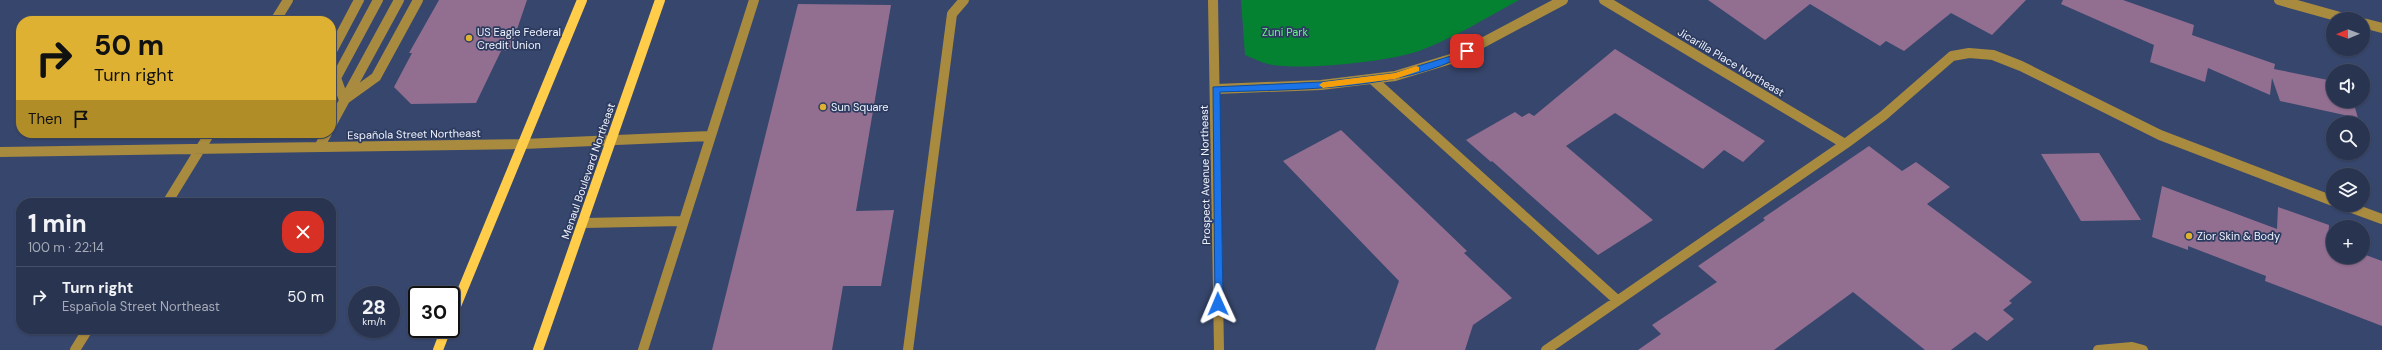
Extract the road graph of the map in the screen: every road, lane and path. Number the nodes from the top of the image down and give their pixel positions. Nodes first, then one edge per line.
1 (288, 0) edge
2 (359, 0) edge
3 (378, 0) edge
4 (399, 0) edge
5 (418, 0) edge
6 (582, 0) edge
7 (660, 0) edge
8 (754, 0) edge
9 (964, 0) edge
10 (1213, 0) edge
11 (1563, 0) edge
12 (1604, 0) edge
13 (2279, 0) edge
14 (2326, 13) edge
15 (278, 16) edge
16 (2370, 25) edge
17 (2382, 28) edge
18 (336, 44) edge
19 (336, 78) joint
20 (1372, 79) junction
21 (1216, 89) junction
22 (344, 100) junction
23 (336, 115) edge
24 (710, 136) junction
25 (207, 138) edge
26 (324, 138) edge
27 (613, 140) junction
28 (523, 144) junction
29 (1845, 144) junction
30 (319, 147) junction
31 (201, 149) junction
32 (0, 152) edge
33 (170, 198) edge
34 (2326, 198) edge
35 (2363, 212) edge
36 (2382, 219) edge
37 (682, 222) junction
38 (584, 223) junction
39 (460, 296) edge
40 (1617, 300) junction
41 (85, 334) edge
42 (443, 338) edge
43 (75, 350) edge
44 (438, 350) edge
45 (538, 350) edge
46 (643, 350) edge
47 (908, 350) edge
48 (1219, 350) edge
49 (1546, 350) edge
50 (2098, 350) edge
51 (2142, 350) edge

1 - 15 street
2 - 18 street
3 - 19 street
4 - 22 street
5 - 22 street
6 - 28 main road
7 - 27 main road, Menaul Boulevard Northeast
8 - 24 street
9 - 47 street
10 - 21 street, Prospect Avenue Northeast
11 - 20 street
12 - 29 street, Jicarilla Place Northeast
13 - 14 street
16 - 17 street
19 - 22 street
20 - 21 street
20 - 40 street
21 - 48 street, Prospect Avenue Northeast
22 - 23 street
24 - 27 street, Española Street Northeast
24 - 37 street
25 - 31 street
26 - 30 street
27 - 28 street, Española Street Northeast
27 - 38 main road, Menaul Boulevard Northeast
28 - 30 street, Española Street Northeast
28 - 39 main road
29 - 34 street
29 - 40 street
30 - 31 street, Española Street Northeast
31 - 32 street, Española Street Northeast
31 - 33 street
35 - 36 street
37 - 38 street
37 - 46 street
38 - 45 main road, Menaul Boulevard Northeast
40 - 49 street
41 - 43 street
42 - 44 main road
50 - 51 street

